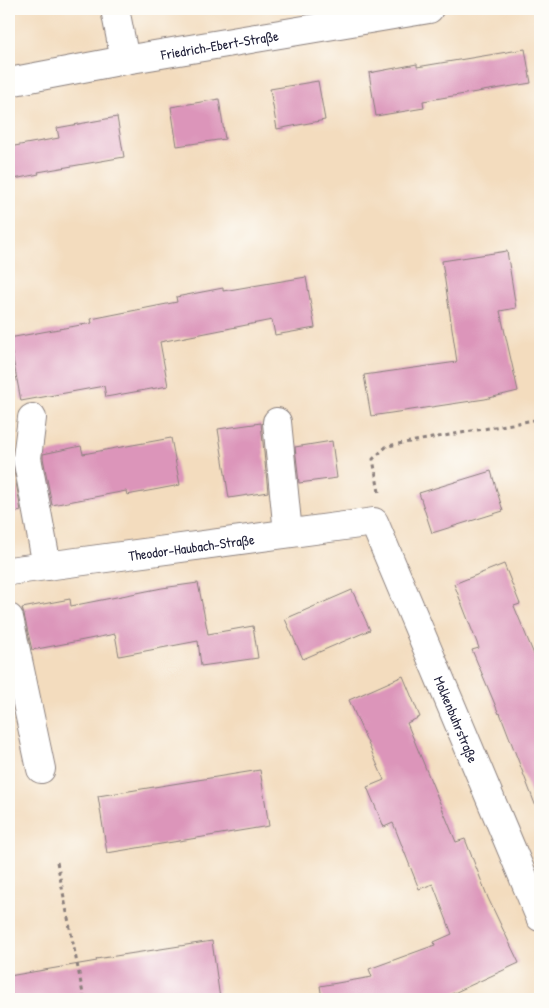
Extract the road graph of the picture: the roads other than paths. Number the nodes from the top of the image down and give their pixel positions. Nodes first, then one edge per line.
1 (115, 9) edge
2 (429, 9) edge
3 (125, 60) junction
4 (9, 82) edge
5 (32, 418) dead end
6 (277, 422) dead end
7 (374, 522) joint
8 (288, 533) junction
9 (47, 566) junction
10 (9, 571) edge
11 (9, 618) edge
12 (41, 769) dead end
13 (540, 917) edge

1 - 3 street
2 - 3 street, Friedrich-Ebert-Straße
3 - 4 street, Friedrich-Ebert-Straße
5 - 9 street
6 - 8 street
7 - 8 street, Theodor-Haubach-Straße
7 - 13 street, Molkenbuhrstraße
8 - 9 street, Theodor-Haubach-Straße
9 - 10 street, Theodor-Haubach-Straße
11 - 12 street

